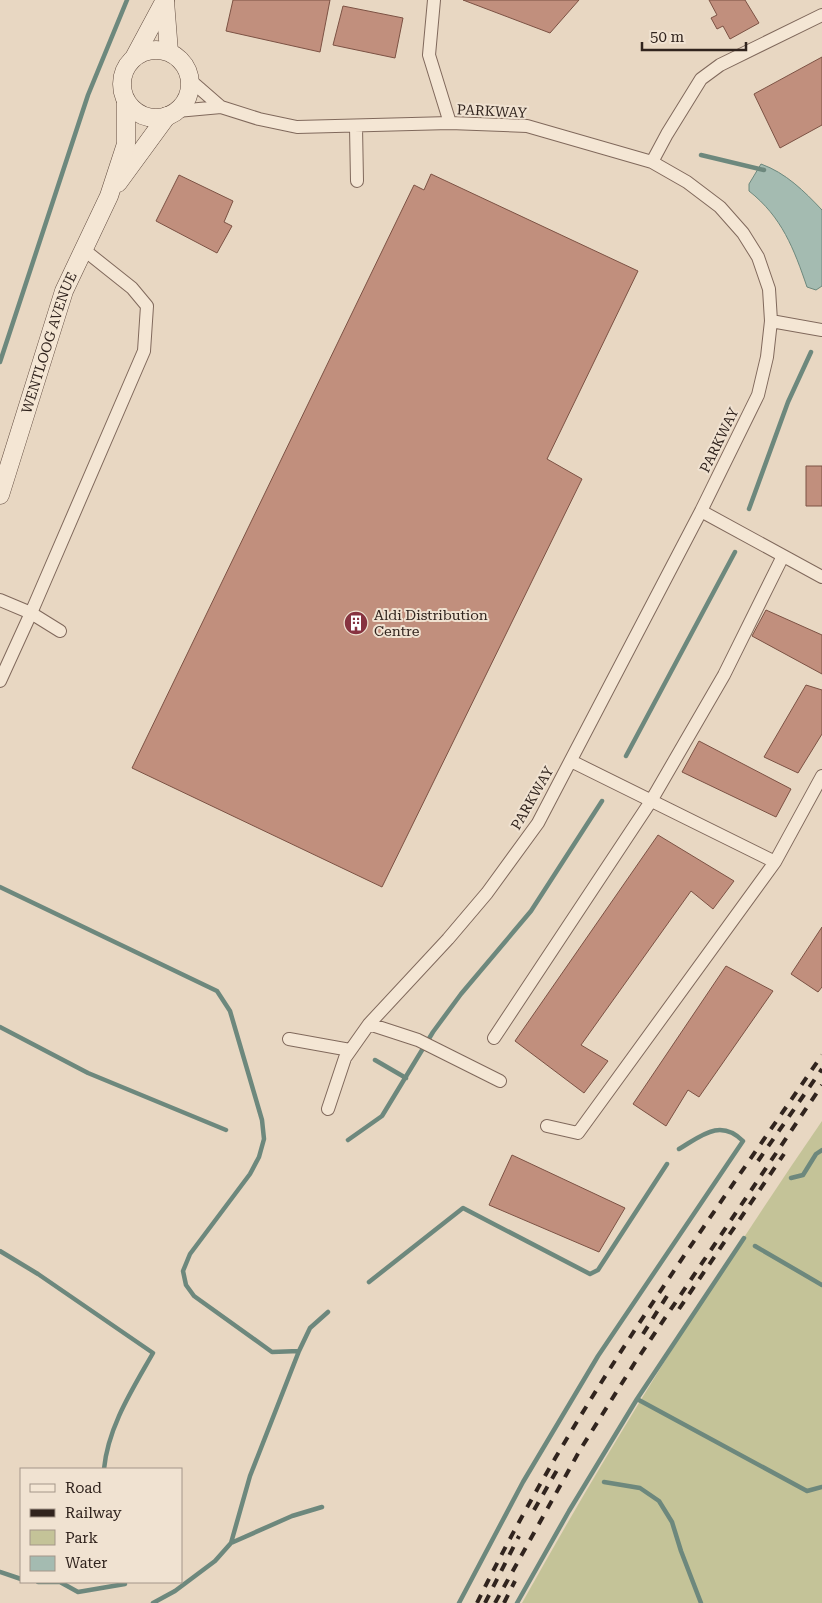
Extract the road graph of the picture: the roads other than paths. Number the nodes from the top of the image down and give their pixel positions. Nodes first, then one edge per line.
1 (165, 0) edge
2 (434, 0) edge
3 (822, 15) edge
4 (169, 52) junction
5 (135, 56) junction
6 (190, 80) junction
7 (126, 101) junction
8 (221, 107) junction
9 (172, 114) junction
10 (450, 123) junction
11 (356, 127) junction
12 (652, 162) junction
13 (356, 181) dead end
14 (109, 196) junction
15 (83, 249) junction
16 (771, 322) junction
17 (822, 330) edge
18 (0, 495) edge
19 (701, 511) junction
20 (783, 556) junction
21 (822, 577) edge
22 (0, 600) edge
23 (31, 613) junction
24 (60, 631) dead end
25 (0, 681) edge
26 (571, 761) junction
27 (822, 776) edge
28 (652, 801) junction
29 (775, 862) junction
30 (369, 1024) junction
31 (494, 1038) dead end
32 (289, 1039) dead end
33 (350, 1050) junction
34 (500, 1081) dead end
35 (328, 1109) dead end
36 (547, 1126) dead end

1 - 4 main road, WENTLOOG AVENUE
1 - 5 main road, WENTLOOG AVENUE
2 - 10 street
3 - 12 street
4 - 5 main road
4 - 6 main road
5 - 7 main road, WENTLOOG AVENUE
6 - 8 street, PARKWAY
6 - 9 main road, WENTLOOG AVENUE
7 - 9 main road
7 - 14 main road, WENTLOOG AVENUE
8 - 9 street, PARKWAY
8 - 11 street, PARKWAY
9 - 14 main road, WENTLOOG AVENUE
10 - 11 street, PARKWAY
10 - 12 street, PARKWAY
11 - 13 street
12 - 16 street, PARKWAY
14 - 15 main road, WENTLOOG AVENUE
15 - 18 main road, WENTLOOG AVENUE
15 - 23 street
16 - 17 street
16 - 19 street, PARKWAY
19 - 20 street
19 - 26 street, PARKWAY
20 - 21 street
20 - 28 street
22 - 23 street
23 - 24 street
23 - 25 street
26 - 28 street
26 - 30 street, PARKWAY
27 - 29 street
28 - 29 street
28 - 31 street
29 - 36 street
30 - 33 street, PARKWAY
30 - 34 street
32 - 33 street
33 - 35 street, PARKWAY

